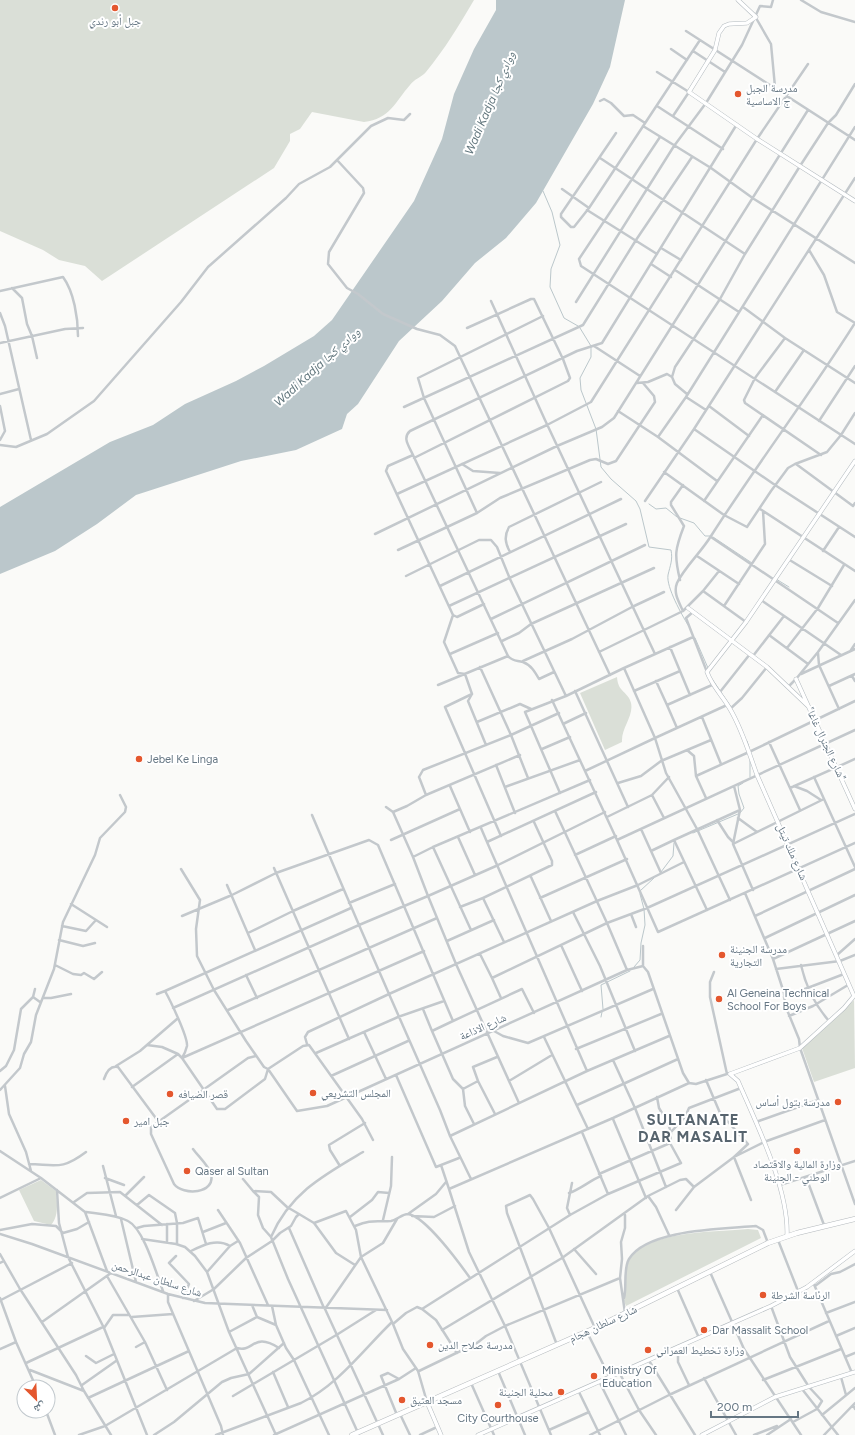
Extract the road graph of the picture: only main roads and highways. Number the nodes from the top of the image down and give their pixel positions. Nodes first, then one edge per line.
1 (738, 0) edge
2 (855, 201) edge
3 (855, 461) edge
4 (688, 608) road end
5 (732, 640) junction
6 (796, 679) road end
7 (808, 706) junction
8 (855, 809) edge
9 (855, 997) edge
10 (855, 1219) edge
11 (787, 1236) junction
12 (855, 1251) edge
13 (853, 1373) edge
14 (427, 1402) junction
15 (359, 1434) edge
16 (352, 1435) edge
17 (441, 1435) edge
18 (478, 1435) edge
19 (702, 1435) edge

1 - 2 main road
3 - 5 main road
4 - 5 main road
5 - 7 main road
5 - 9 main road, شارع ملك تيتل
6 - 7 main road, "شارع الجنرال غاغا"
7 - 8 main road, "شارع الجنرال غاغا"
9 - 11 main road
10 - 11 highway, شارع سلطان هجام
11 - 14 highway, شارع سلطان هجام
12 - 18 main road
13 - 19 main road
14 - 15 highway, شارع سلطان هجام
14 - 17 main road
15 - 16 highway, شارع سلطان هجام

